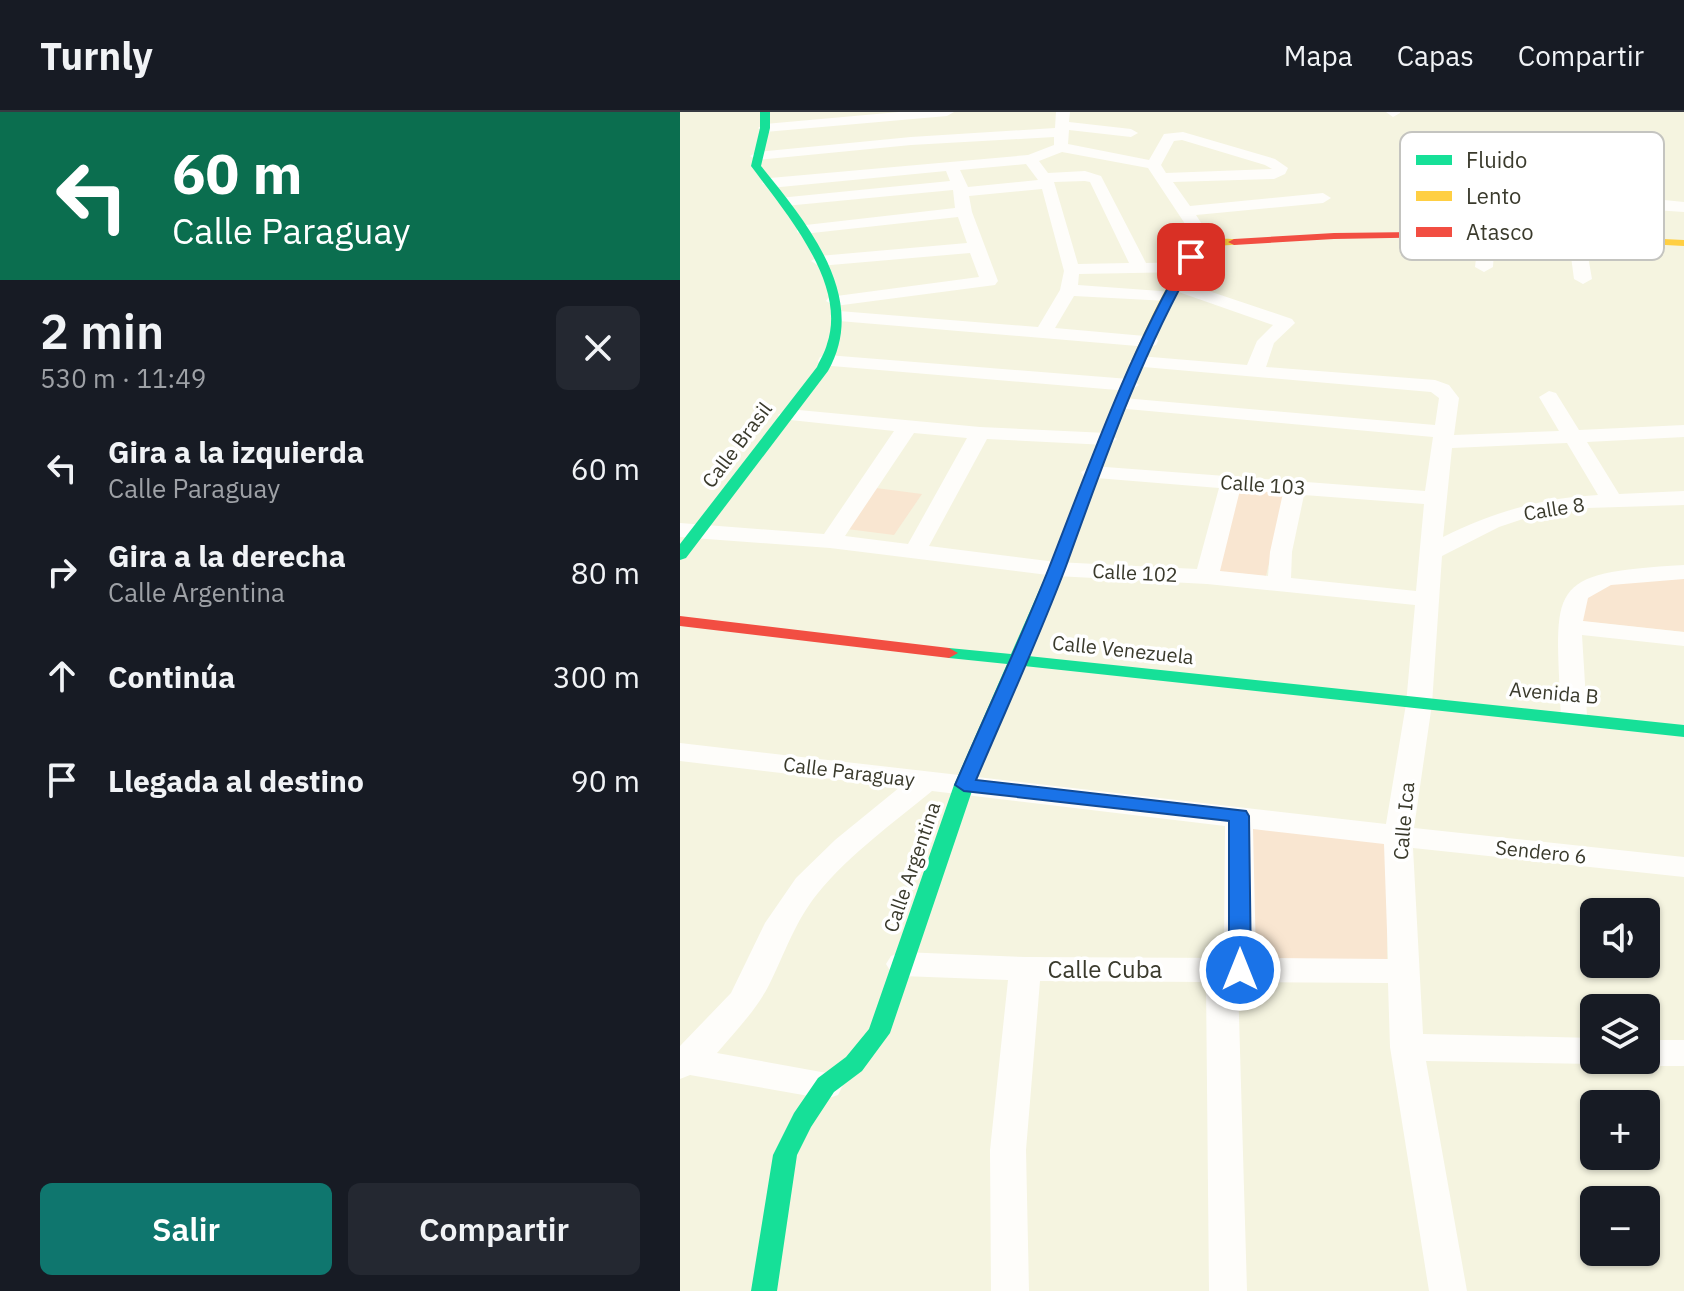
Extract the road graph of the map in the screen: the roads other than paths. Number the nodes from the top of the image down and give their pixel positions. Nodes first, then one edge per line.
1 (947, 112) edge
2 (911, 113) edge
3 (765, 120) edge
4 (1062, 129) edge
5 (1131, 133) dead end
6 (911, 141) junction
7 (757, 156) junction
8 (1030, 159) junction
9 (950, 165) junction
10 (913, 168) junction
11 (1158, 172) junction
12 (1046, 181) junction
13 (770, 183) junction
14 (962, 188) junction
15 (1323, 198) dead end
16 (785, 201) junction
17 (1664, 205) edge
18 (1684, 207) edge
19 (1187, 211) junction
20 (964, 212) junction
21 (803, 229) junction
22 (1400, 235) edge
23 (1664, 242) edge
24 (1684, 243) edge
25 (1207, 244) junction
26 (976, 247) junction
27 (1485, 260) edge
28 (1580, 260) edge
29 (819, 261) junction
30 (1139, 266) junction
31 (1185, 267) junction
32 (1484, 267) dead end
33 (1071, 269) junction
34 (1583, 279) dead end
35 (1069, 290) junction
36 (1172, 291) junction
37 (837, 308) junction
38 (1043, 333) junction
39 (1149, 341) junction
40 (827, 361) junction
41 (1139, 362) junction
42 (1255, 370) junction
43 (1126, 394) junction
44 (1549, 397) dead end
45 (788, 415) junction
46 (908, 426) junction
47 (1684, 431) edge
48 (980, 433) junction
49 (1442, 437) junction
50 (1572, 437) junction
51 (1107, 439) junction
52 (1092, 472) junction
53 (1231, 483) junction
54 (1295, 488) junction
55 (1435, 498) junction
56 (1684, 498) edge
57 (1614, 503) junction
58 (690, 530) edge
59 (830, 541) junction
60 (915, 551) junction
61 (1432, 552) junction
62 (680, 555) edge
63 (1056, 569) junction
64 (1684, 572) edge
65 (1207, 577) junction
66 (1279, 585) junction
67 (1427, 599) junction
68 (680, 621) edge
69 (1572, 627) junction
70 (1684, 639) edge
71 (1017, 661) junction
72 (1419, 704) junction
73 (1574, 716) junction
74 (1684, 731) edge
75 (680, 752) edge
76 (926, 781) junction
77 (964, 785) junction
78 (1239, 816) junction
79 (1398, 837) junction
80 (1684, 867) edge
81 (902, 964) junction
82 (1025, 969) junction
83 (1231, 970) junction
84 (1405, 971) junction
85 (1407, 1047) junction
86 (1580, 1051) edge
87 (1660, 1053) edge
88 (1684, 1053) edge
89 (682, 1062) edge
90 (826, 1085) junction
91 (764, 1291) edge
92 (1010, 1291) edge
93 (1228, 1291) edge
94 (1448, 1291) edge

1 - 2 street
2 - 3 street
2 - 6 street
3 - 7 street
4 - 5 street
4 - 6 street
4 - 8 street
4 - 11 street
6 - 7 street
6 - 10 street
7 - 13 street
8 - 9 street
8 - 12 street
9 - 10 street
9 - 14 street
10 - 13 street
11 - 11 street
11 - 19 street
12 - 14 street
12 - 30 street
12 - 33 street
13 - 16 street
14 - 16 street
14 - 20 street
15 - 19 street
16 - 21 street
17 - 18 street
19 - 25 street
20 - 21 street
20 - 26 street
21 - 29 street
22 - 25 street
23 - 24 street
25 - 31 street, Calle Argentina
26 - 29 street
26 - 37 street
27 - 32 street
28 - 34 street
29 - 37 street
30 - 31 street
30 - 33 street
31 - 36 street, Calle Argentina
33 - 35 street
35 - 36 street
35 - 38 street
36 - 39 street, Calle Argentina
36 - 42 street
37 - 38 street
37 - 40 street, Calle Brasil
38 - 39 street
39 - 41 street, Calle Argentina
40 - 43 street
40 - 45 street, Calle Brasil
41 - 42 street
41 - 43 street, Calle Argentina
42 - 49 street, Calle Ica
43 - 49 street
43 - 51 street, Calle Argentina
44 - 50 street
45 - 46 street
45 - 58 street, Calle Brasil
46 - 48 street
46 - 59 street
47 - 50 street
48 - 51 street
48 - 60 street
49 - 50 street
49 - 55 street, Calle Ica
50 - 57 street
51 - 52 street, Calle Argentina
52 - 53 street, Calle 103
52 - 63 street, Calle Argentina
53 - 54 street, Calle 103
53 - 65 street
54 - 55 street, Calle 103
54 - 66 street
55 - 61 street, Calle Ica
56 - 57 street, Calle 8
57 - 61 street, Calle 8
58 - 59 street, Calle 102
58 - 62 street, Calle Brasil
59 - 60 street, Calle 102
60 - 63 street, Calle 102
61 - 67 street, Calle Ica
63 - 65 street, Calle 102
63 - 71 street, Calle Argentina
64 - 69 street
65 - 66 street, Calle 102
66 - 67 street, Calle 102
67 - 72 street, Calle Ica
68 - 71 street, Calle Venezuela
69 - 70 street
69 - 73 street
71 - 72 street, Calle Venezuela
71 - 77 street, Calle Argentina
72 - 73 street, Avenida B
72 - 79 street, Calle Ica
73 - 74 street, Avenida B
75 - 76 street, Calle Paraguay
76 - 77 street, Calle Paraguay
76 - 89 street
77 - 78 street, Calle Paraguay
77 - 81 street, Calle Argentina
78 - 79 street, Calle Paraguay
78 - 83 street
79 - 80 street, Sendero 6
79 - 84 street, Calle Ica
81 - 82 street, Calle Cuba
81 - 90 street, Calle Argentina
82 - 83 street, Calle Cuba
82 - 92 street
83 - 84 street, Calle Cuba
83 - 93 street
84 - 85 street, Calle Ica
85 - 86 street
85 - 94 street, Calle Ica
87 - 88 street
89 - 90 street
90 - 91 street, Calle Argentina

